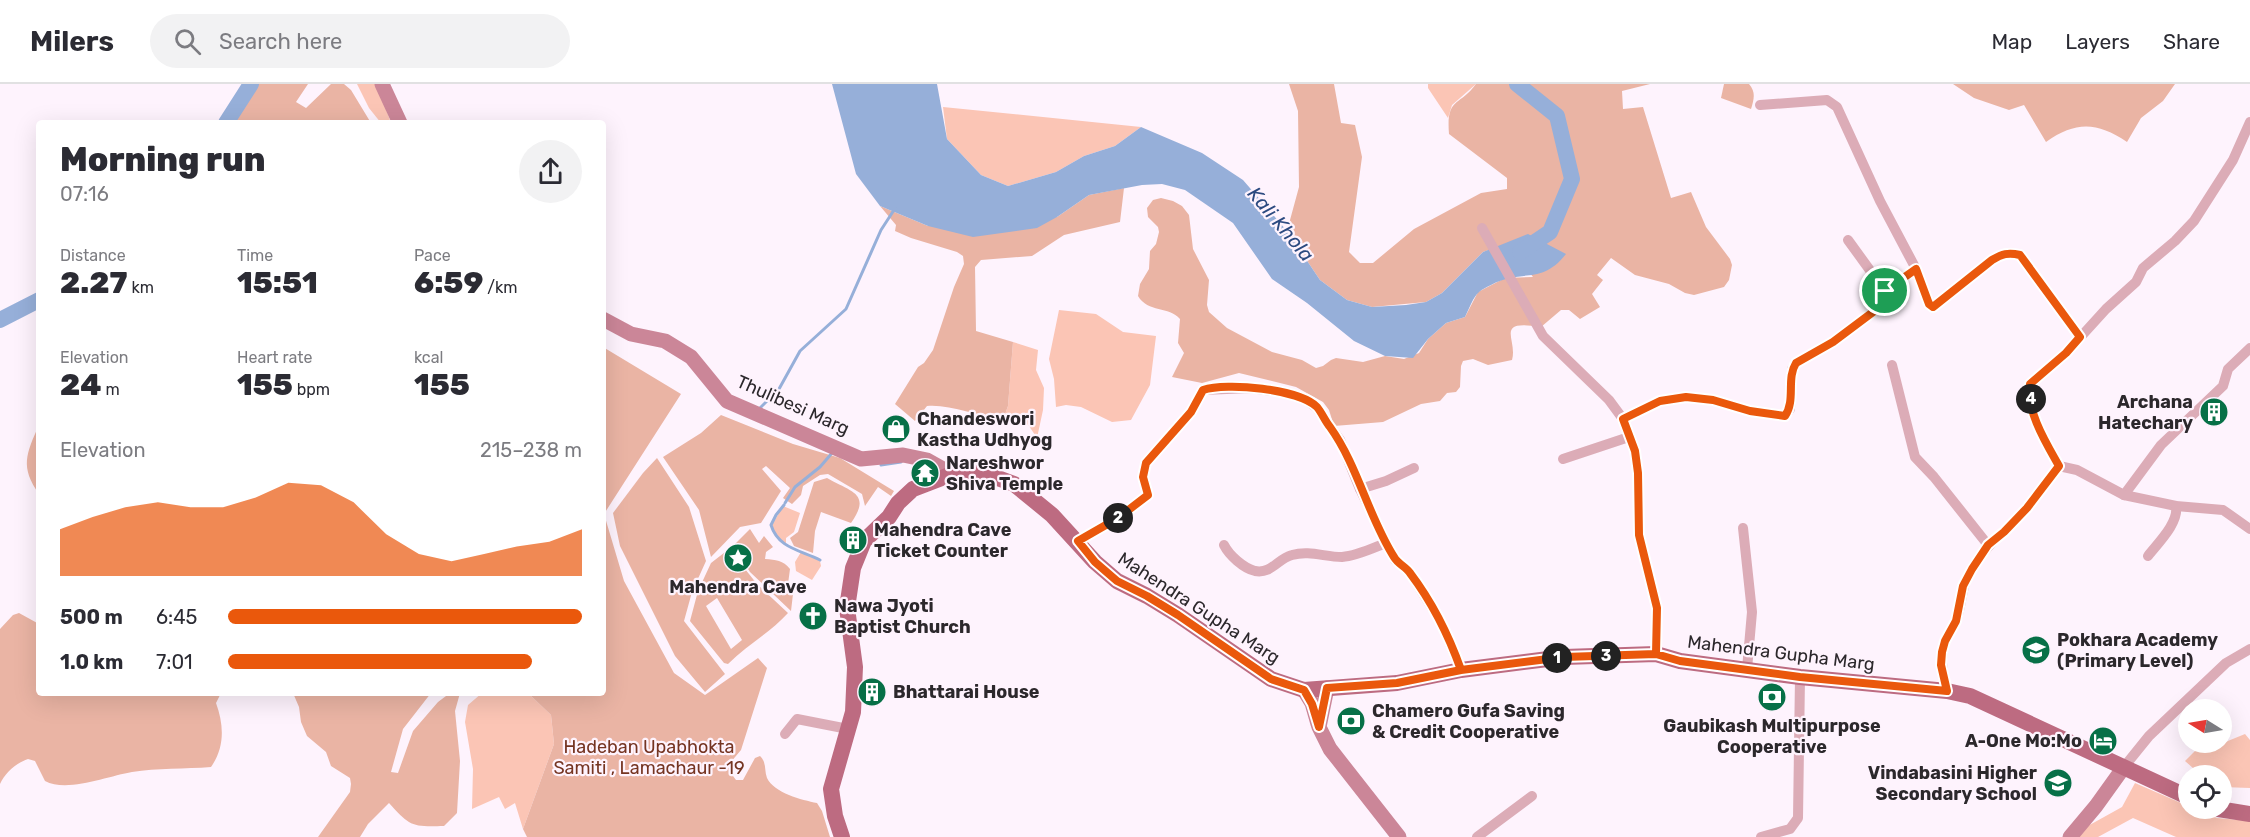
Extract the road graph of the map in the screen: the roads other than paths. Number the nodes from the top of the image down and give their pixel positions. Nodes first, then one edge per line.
1 (382, 84) edge
2 (1760, 105) dead end
3 (399, 120) edge
4 (2250, 122) edge
5 (1482, 228) dead end
6 (1848, 240) dead end
7 (1916, 269) junction
8 (1885, 291) junction
9 (606, 321) edge
10 (2080, 337) junction
11 (2250, 348) edge
12 (1892, 365) dead end
13 (1623, 419) junction
14 (1629, 437) junction
15 (1563, 459) dead end
16 (2059, 466) junction
17 (1414, 468) dead end
18 (952, 474) junction
19 (1360, 489) junction
20 (2124, 495) junction
21 (2176, 506) junction
22 (1743, 528) dead end
23 (2250, 529) edge
24 (1078, 541) junction
25 (1386, 543) junction
26 (1224, 545) dead end
27 (1988, 545) junction
28 (2148, 556) dead end
29 (2250, 649) edge
30 (1656, 654) junction
31 (1747, 669) junction
32 (1461, 670) junction
33 (1800, 677) junction
34 (1327, 688) junction
35 (1304, 690) junction
36 (1947, 691) junction
37 (1319, 727) junction
38 (785, 734) dead end
39 (846, 740) junction
40 (2124, 767) junction
41 (2178, 792) edge
42 (1532, 796) dead end
43 (2232, 811) edge
44 (2250, 814) edge
45 (842, 837) edge
46 (1399, 837) edge
47 (1477, 837) edge
48 (1761, 837) edge
49 (2070, 837) edge

1 - 3 main road
2 - 7 street
4 - 10 street
5 - 13 street
6 - 8 street
7 - 8 street
7 - 10 street
8 - 13 street
9 - 18 main road, Thulibesi Marg
10 - 16 street
11 - 20 street
12 - 27 street
13 - 14 street
14 - 15 street
14 - 30 street
16 - 20 street
16 - 27 street
17 - 19 street
18 - 24 main road, Mahendra Gupha Marg
18 - 39 main road, Mahendra Gupha Marg
19 - 24 street
19 - 25 street
20 - 21 street
21 - 23 street
21 - 28 street
22 - 31 street
24 - 35 main road, Mahendra Gupha Marg
25 - 26 street
25 - 32 street
27 - 36 street
29 - 40 street
30 - 31 main road, Mahendra Gupha Marg
30 - 32 main road, Mahendra Gupha Marg
31 - 33 main road, Mahendra Gupha Marg
32 - 34 main road, Mahendra Gupha Marg
33 - 36 main road, Mahendra Gupha Marg
33 - 48 street
34 - 35 main road, Mahendra Gupha Marg
34 - 37 main road
35 - 37 main road
36 - 40 main road, Mahendra Gupha Marg
37 - 46 main road
38 - 39 street
39 - 45 main road, Mahendra Gupha Marg
40 - 41 main road, Mahendra Gupha Marg
40 - 49 main road
42 - 47 street
43 - 44 main road

